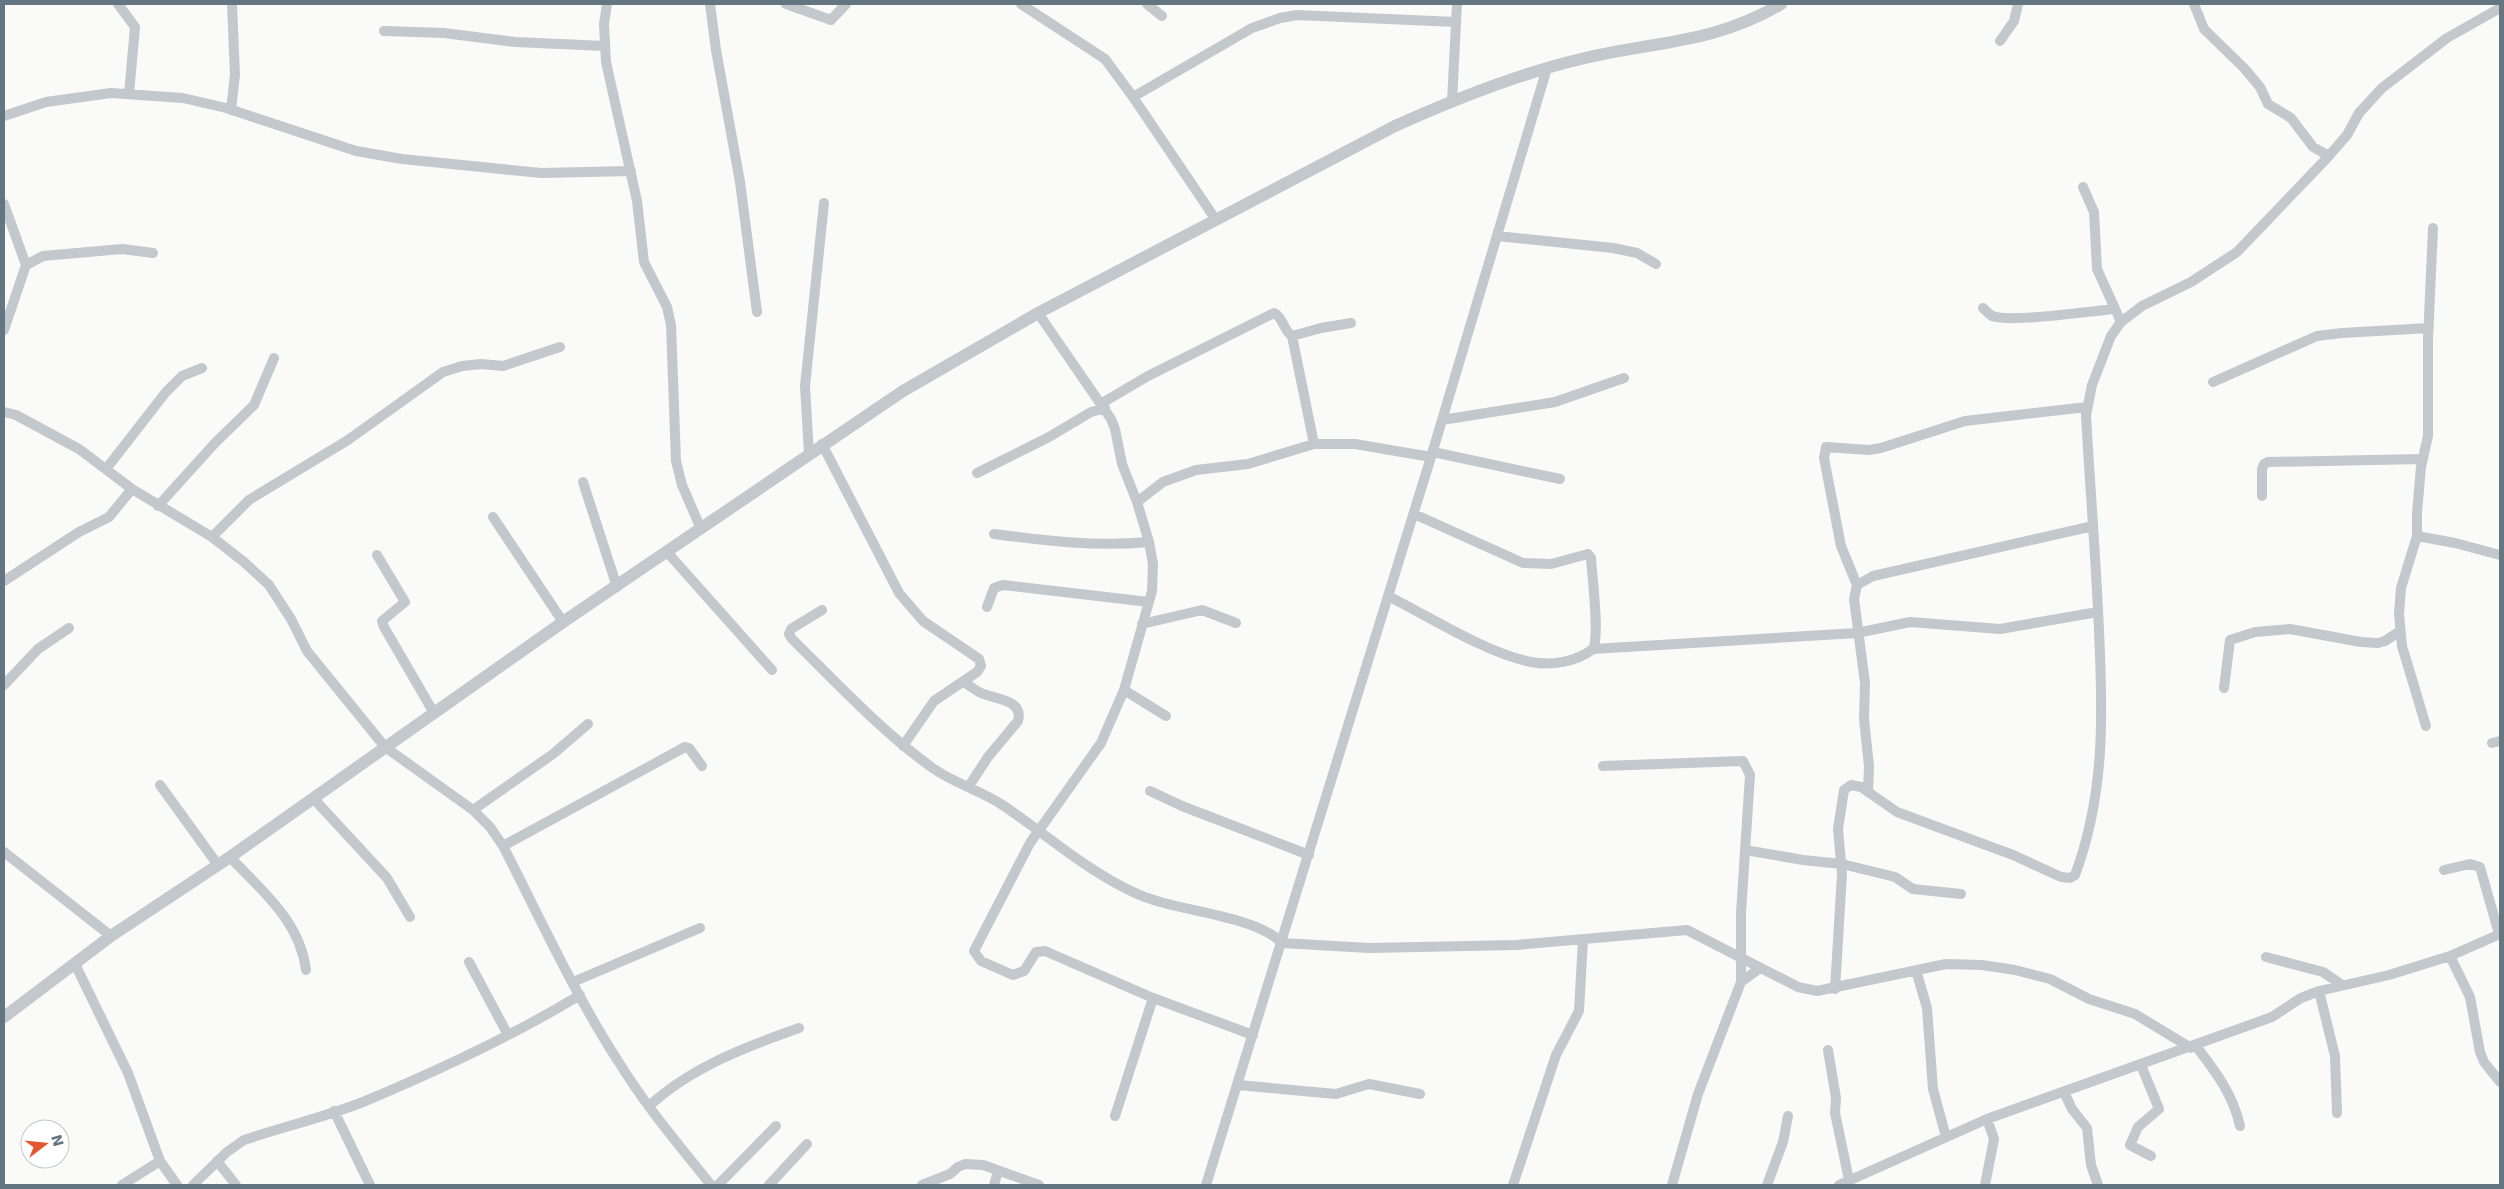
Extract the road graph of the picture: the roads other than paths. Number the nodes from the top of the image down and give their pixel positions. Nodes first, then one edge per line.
1 (118, 4) edge
2 (232, 4) edge
3 (608, 4) edge
4 (710, 4) edge
5 (786, 4) edge
6 (846, 4) edge
7 (1147, 4) edge
8 (1457, 4) edge
9 (1781, 4) edge
10 (2018, 4) edge
11 (2194, 4) edge
12 (1027, 5) edge
13 (2500, 8) edge
14 (1162, 16) dead end
15 (1456, 22) junction
16 (384, 31) dead end
17 (2000, 41) dead end
18 (605, 46) junction
19 (1548, 68) junction
20 (129, 94) junction
21 (1133, 97) junction
22 (1452, 101) junction
23 (231, 110) junction
24 (4, 116) edge
25 (2329, 156) junction
26 (631, 171) junction
27 (2083, 187) dead end
28 (824, 203) dead end
29 (4, 204) edge
30 (1216, 220) junction
31 (2433, 228) dead end
32 (1497, 236) junction
33 (153, 253) dead end
34 (1656, 264) dead end
35 (26, 266) junction
36 (1983, 308) dead end
37 (2114, 309) junction
38 (757, 312) dead end
39 (1038, 313) junction
40 (2121, 322) junction
41 (1351, 323) dead end
42 (2429, 328) junction
43 (4, 330) edge
44 (1292, 336) junction
45 (560, 347) dead end
46 (274, 358) dead end
47 (202, 368) dead end
48 (1624, 378) dead end
49 (2213, 382) dead end
50 (1102, 403) junction
51 (2087, 407) junction
52 (4, 412) edge
53 (1442, 420) junction
54 (822, 444) junction
55 (1314, 444) junction
56 (809, 454) junction
57 (1432, 454) junction
58 (2423, 459) junction
59 (106, 469) junction
60 (977, 473) dead end
61 (1560, 479) dead end
62 (583, 482) dead end
63 (132, 489) junction
64 (2262, 496) dead end
65 (1137, 502) junction
66 (158, 506) junction
67 (1414, 514) junction
68 (493, 517) dead end
69 (2093, 526) junction
70 (701, 529) junction
71 (994, 534) dead end
72 (2417, 536) junction
73 (212, 537) junction
74 (1149, 542) junction
75 (668, 552) junction
76 (377, 555) dead end
77 (2500, 555) edge
78 (4, 581) edge
79 (1857, 585) junction
80 (617, 587) junction
81 (1388, 596) junction
82 (1148, 602) junction
83 (987, 607) dead end
84 (822, 610) dead end
85 (2098, 612) junction
86 (563, 622) junction
87 (1236, 623) dead end
88 (1142, 624) junction
89 (69, 628) dead end
90 (2400, 631) junction
91 (1857, 633) junction
92 (1593, 649) junction
93 (772, 670) dead end
94 (964, 682) junction
95 (4, 685) edge
96 (2224, 688) dead end
97 (1124, 690) junction
98 (434, 714) junction
99 (1166, 716) dead end
100 (588, 724) dead end
101 (2426, 726) dead end
102 (903, 746) junction
103 (385, 747) junction
104 (702, 766) dead end
105 (1602, 766) dead end
106 (160, 785) dead end
107 (969, 786) junction
108 (1150, 791) dead end
109 (1868, 792) junction
110 (314, 798) junction
111 (473, 810) junction
112 (1038, 833) junction
113 (503, 846) junction
114 (1745, 850) junction
115 (4, 852) edge
116 (1309, 855) junction
117 (230, 857) junction
118 (1842, 864) junction
119 (218, 865) junction
120 (2444, 870) dead end
121 (1961, 894) dead end
122 (410, 917) dead end
123 (700, 928) dead end
124 (2500, 934) edge
125 (111, 936) junction
126 (1583, 938) junction
127 (1282, 943) junction
128 (2450, 956) junction
129 (1740, 957) junction
130 (2266, 957) dead end
131 (469, 962) dead end
132 (75, 964) junction
133 (1760, 968) junction
134 (306, 970) dead end
135 (1916, 970) junction
136 (573, 982) junction
137 (1741, 982) junction
138 (2342, 985) junction
139 (1835, 988) junction
140 (2318, 991) junction
141 (580, 995) junction
142 (1153, 998) junction
143 (4, 1017) edge
144 (799, 1028) dead end
145 (508, 1035) junction
146 (1253, 1035) junction
147 (2194, 1047) junction
148 (1828, 1050) dead end
149 (2141, 1065) junction
150 (2500, 1082) edge
151 (1238, 1085) junction
152 (2064, 1092) junction
153 (1420, 1094) dead end
154 (649, 1106) junction
155 (334, 1111) junction
156 (2337, 1113) dead end
157 (1115, 1116) dead end
158 (1788, 1116) dead end
159 (1987, 1119) junction
160 (776, 1126) dead end
161 (2240, 1126) dead end
162 (1946, 1137) junction
163 (807, 1144) dead end
164 (2151, 1156) dead end
165 (160, 1161) junction
166 (218, 1161) junction
167 (998, 1171) junction
168 (1844, 1182) edge
169 (122, 1185) edge
170 (176, 1185) edge
171 (192, 1185) edge
172 (236, 1185) edge
173 (370, 1185) edge
174 (711, 1185) edge
175 (718, 1185) edge
176 (769, 1185) edge
177 (922, 1185) edge
178 (994, 1185) edge
179 (1039, 1185) edge
180 (1206, 1185) edge
181 (1513, 1185) edge
182 (1672, 1185) edge
183 (1767, 1185) edge
184 (1985, 1185) edge
185 (2098, 1185) edge

1 - 20 street
2 - 23 street
3 - 18 street
4 - 38 street
5 - 6 street
7 - 14 street
8 - 15 street
9 - 19 street
10 - 17 street
11 - 25 street
12 - 21 street
13 - 25 street
15 - 21 street
15 - 22 street
16 - 18 street
18 - 26 street
19 - 22 street
19 - 32 street
20 - 23 street
20 - 24 street
21 - 30 street
22 - 30 street
23 - 26 street
25 - 40 street
26 - 70 street
27 - 37 street
28 - 56 street
29 - 35 street
30 - 39 street
31 - 42 street
32 - 34 street
32 - 53 street
33 - 35 street
35 - 43 street
36 - 37 street
37 - 40 street
39 - 50 street
39 - 54 street
40 - 51 street
41 - 44 street
42 - 49 street
42 - 58 street
44 - 50 street
44 - 55 street
45 - 73 street
46 - 66 street
47 - 59 street
48 - 53 street
50 - 60 street
50 - 65 street
51 - 69 street
51 - 79 street
52 - 59 street
53 - 57 street
54 - 56 street
54 - 94 street
55 - 57 street
55 - 65 street
56 - 70 street
57 - 61 street
57 - 67 street
58 - 64 street
58 - 72 street
59 - 63 street
62 - 80 street
63 - 66 street
63 - 78 street
65 - 74 street
66 - 73 street
67 - 81 street
67 - 92 street
68 - 86 street
69 - 79 street
69 - 85 street
70 - 75 street
71 - 74 street
72 - 77 street
72 - 90 street
73 - 103 street
74 - 82 street
75 - 80 street
75 - 93 street
76 - 98 street
79 - 91 street
80 - 86 street
81 - 92 street
81 - 116 street
82 - 83 street
82 - 88 street
84 - 102 street
85 - 91 street
85 - 109 street
86 - 98 street
87 - 88 street
88 - 97 street
89 - 95 street
90 - 96 street
90 - 101 street
91 - 92 street
91 - 109 street
94 - 102 street
94 - 107 street
97 - 99 street
97 - 112 street
98 - 103 street
100 - 111 street
102 - 107 street
103 - 110 street
103 - 111 street
104 - 113 street
105 - 114 street
106 - 119 street
107 - 112 street
108 - 116 street
109 - 118 street
110 - 117 street
110 - 122 street
111 - 113 street
112 - 127 street
112 - 142 street
113 - 136 street
114 - 118 street
114 - 129 street
115 - 125 street
116 - 127 street
117 - 119 street
117 - 134 street
118 - 121 street
118 - 139 street
119 - 125 street
120 - 124 street
123 - 136 street
124 - 128 street
125 - 132 street
126 - 127 street
126 - 129 street
126 - 181 street
127 - 146 street
128 - 138 street
128 - 150 street
129 - 133 street
129 - 137 street
130 - 138 street
131 - 145 street
132 - 143 street
132 - 165 street
133 - 137 street
133 - 139 street
135 - 139 street
135 - 147 street
135 - 162 street
136 - 141 street
137 - 182 street
138 - 140 street
140 - 147 street
140 - 156 street
141 - 145 street
141 - 154 street
142 - 146 street
142 - 157 street
144 - 154 street
145 - 155 street
146 - 151 street
147 - 149 street
147 - 161 street
148 - 168 street
149 - 152 street
149 - 164 street
151 - 153 street
151 - 180 street
152 - 159 street
152 - 185 street
154 - 174 street
155 - 166 street
155 - 173 street
158 - 183 street
159 - 162 street
159 - 184 street
160 - 175 street
162 - 168 street
163 - 176 street
165 - 169 street
165 - 170 street
166 - 171 street
166 - 172 street
167 - 177 street
167 - 178 street
167 - 179 street

